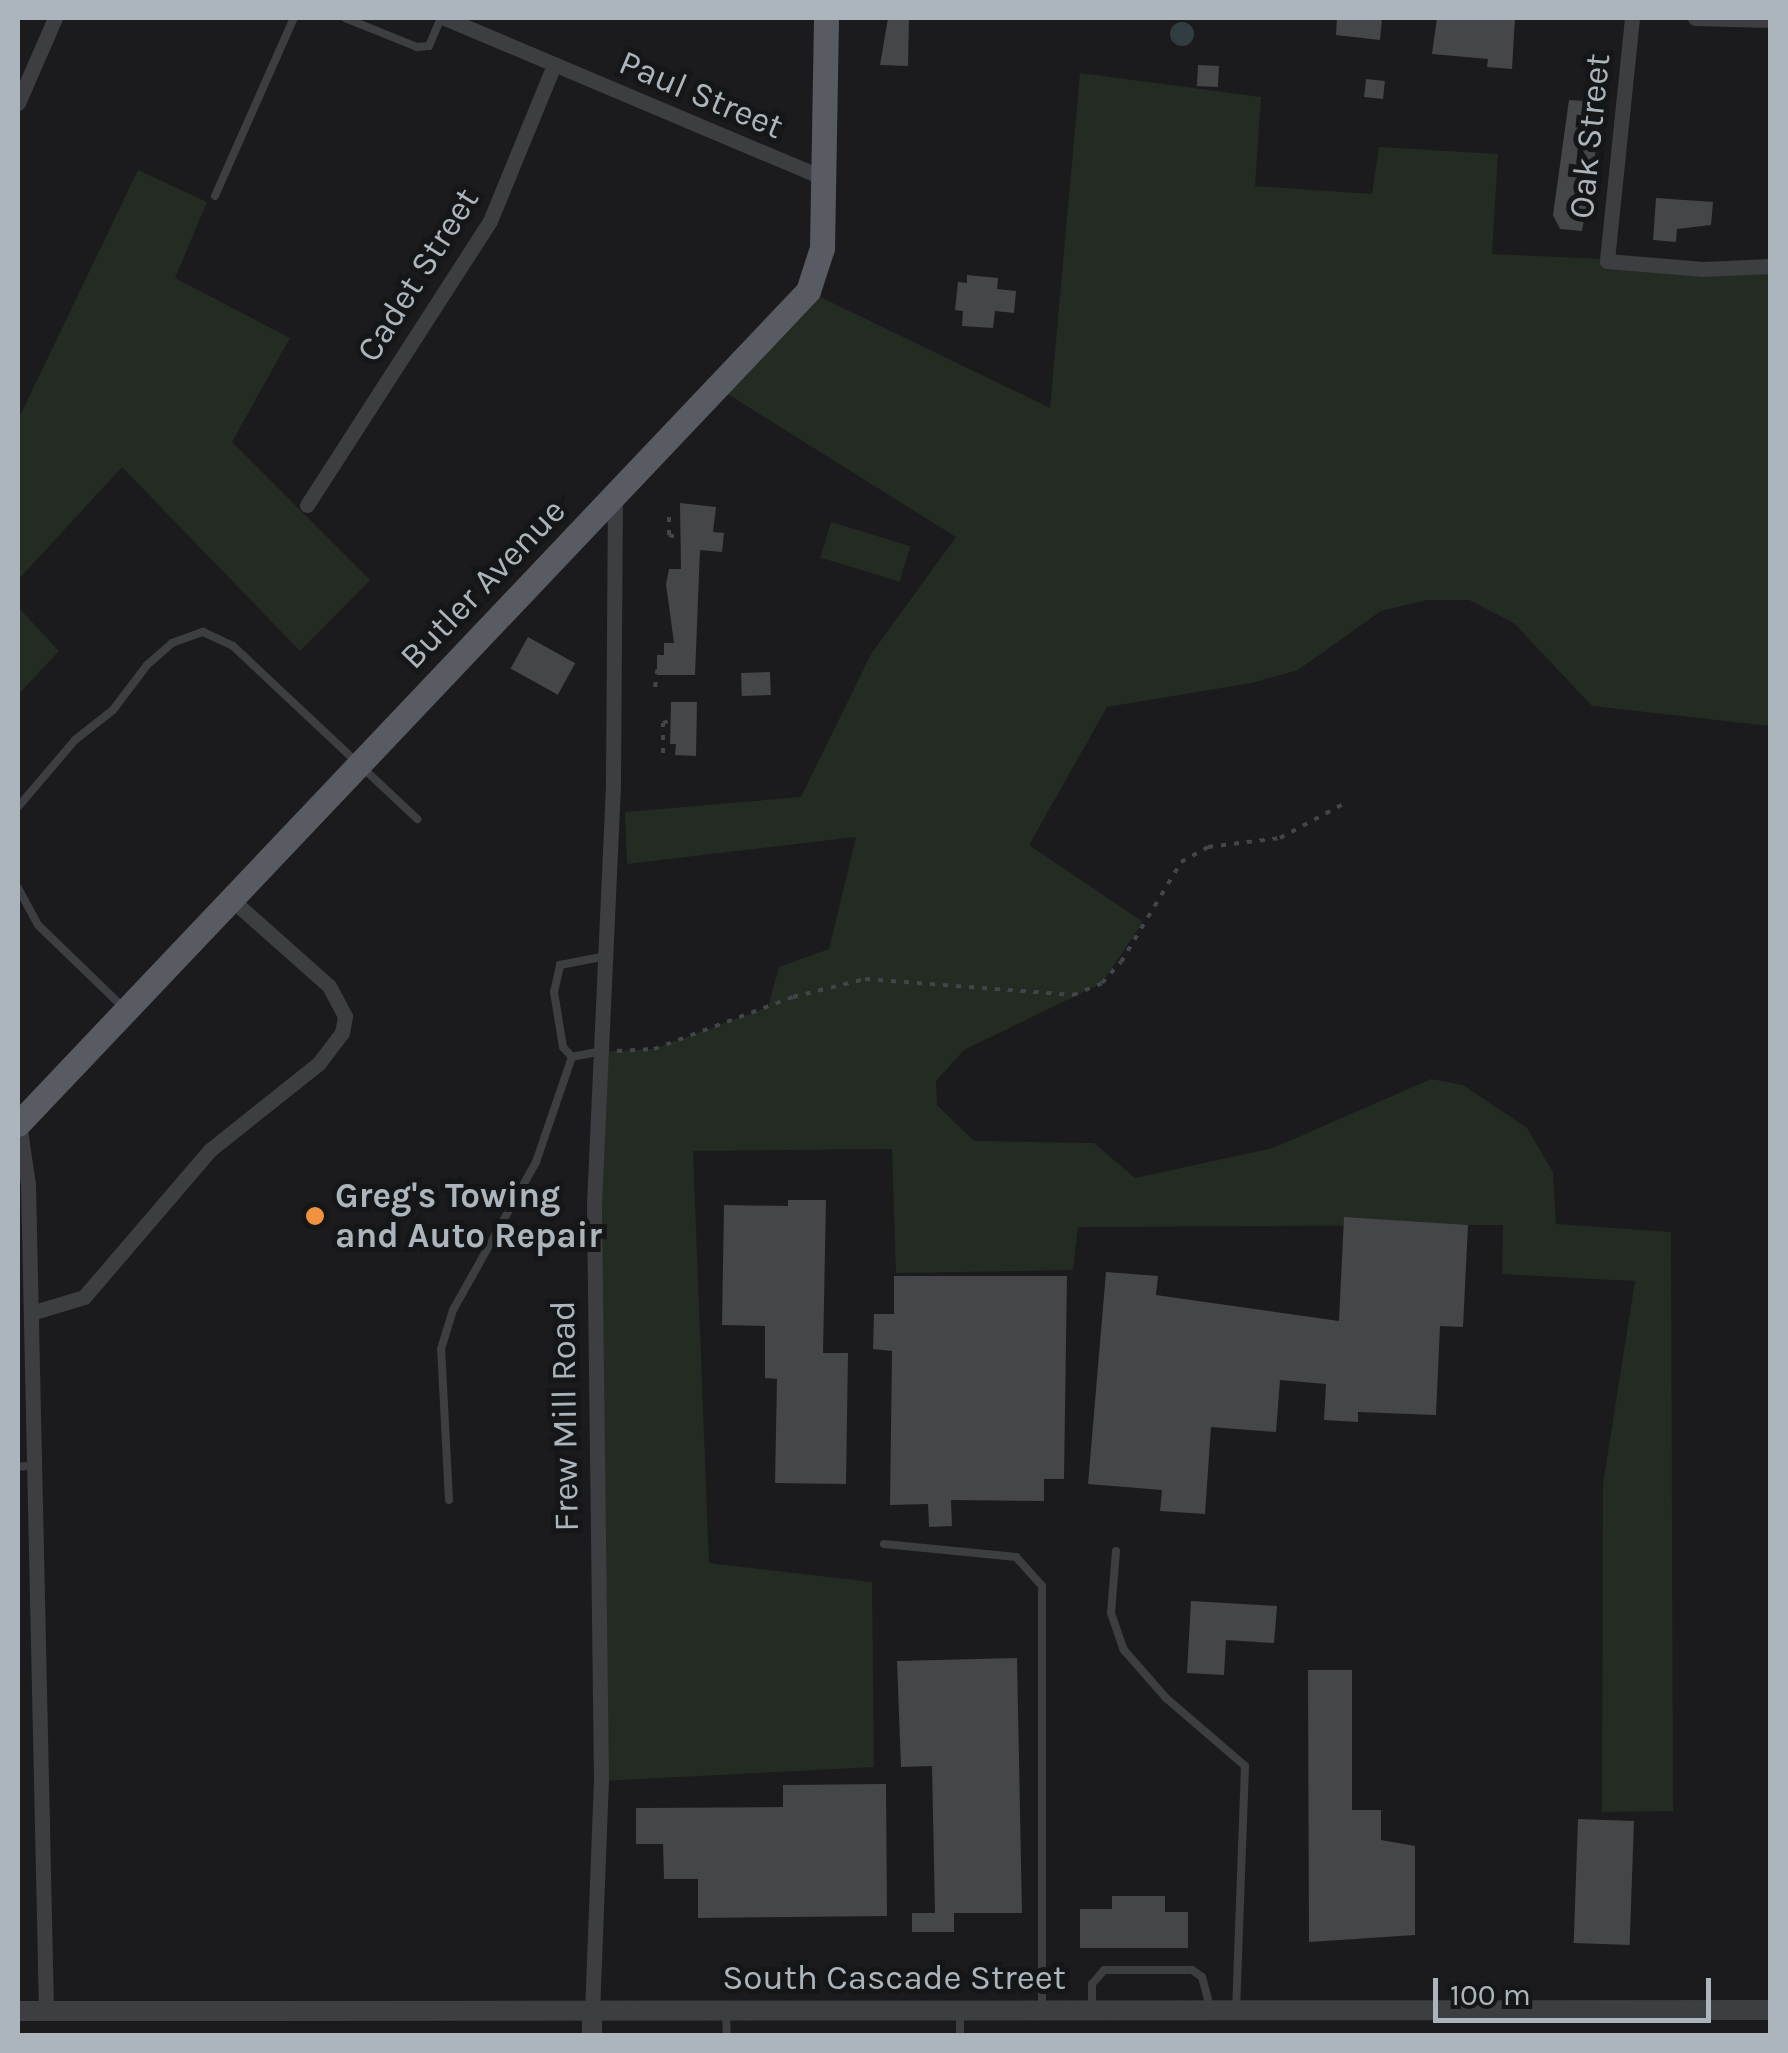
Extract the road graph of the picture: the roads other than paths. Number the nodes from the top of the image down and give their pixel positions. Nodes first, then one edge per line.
1 (55, 18) edge
2 (294, 18) edge
3 (345, 18) edge
4 (443, 18) edge
5 (826, 18) edge
6 (1632, 18) edge
7 (1695, 18) edge
8 (1770, 20) edge
9 (554, 65) junction
10 (18, 103) edge
11 (824, 178) junction
12 (216, 196) dead end
13 (1770, 266) edge
14 (615, 497) junction
15 (307, 505) dead end
16 (360, 763) junction
17 (18, 807) edge
18 (417, 819) dead end
19 (18, 888) edge
20 (231, 899) junction
21 (601, 957) junction
22 (125, 1009) junction
23 (597, 1052) junction
24 (572, 1056) junction
25 (18, 1124) edge
26 (31, 1313) junction
27 (35, 1465) junction
28 (18, 1468) edge
29 (449, 1500) dead end
30 (884, 1544) dead end
31 (1116, 1551) dead end
32 (960, 2010) junction
33 (1042, 2010) junction
34 (1092, 2010) junction
35 (1211, 2010) junction
36 (1236, 2010) junction
37 (1770, 2010) edge
38 (18, 2011) edge
39 (46, 2011) junction
40 (592, 2012) junction
41 (726, 2012) junction
42 (592, 2036) edge
43 (727, 2036) edge
44 (960, 2036) edge

1 - 10 street
2 - 12 lane
3 - 4 lane
4 - 9 street, Paul Street
5 - 11 main road, Butler Avenue
6 - 13 street, Oak Street
7 - 8 street
9 - 11 street, Paul Street
9 - 15 street, Cadet Street
11 - 14 main road, Butler Avenue
14 - 16 main road, Butler Avenue
14 - 21 street, Frew Mill Road
16 - 17 lane
16 - 18 lane
16 - 20 main road, Butler Avenue
19 - 22 lane
20 - 22 main road, Butler Avenue
20 - 26 street
21 - 23 street, Frew Mill Road
21 - 24 lane
22 - 25 main road, Butler Avenue
23 - 24 lane
23 - 40 street, Frew Mill Road
24 - 29 lane
25 - 26 street
26 - 27 street
27 - 28 lane
27 - 39 street
30 - 33 lane
31 - 36 lane
32 - 33 street, South Cascade Street
32 - 41 street, South Cascade Street
32 - 44 lane
33 - 34 street, South Cascade Street
34 - 35 street, South Cascade Street
34 - 35 lane
35 - 36 street, South Cascade Street
36 - 37 street, South Cascade Street
38 - 39 street, South Cascade Street
39 - 40 street, South Cascade Street
40 - 41 street, South Cascade Street
40 - 42 street, Frew Mill Road
41 - 43 lane

